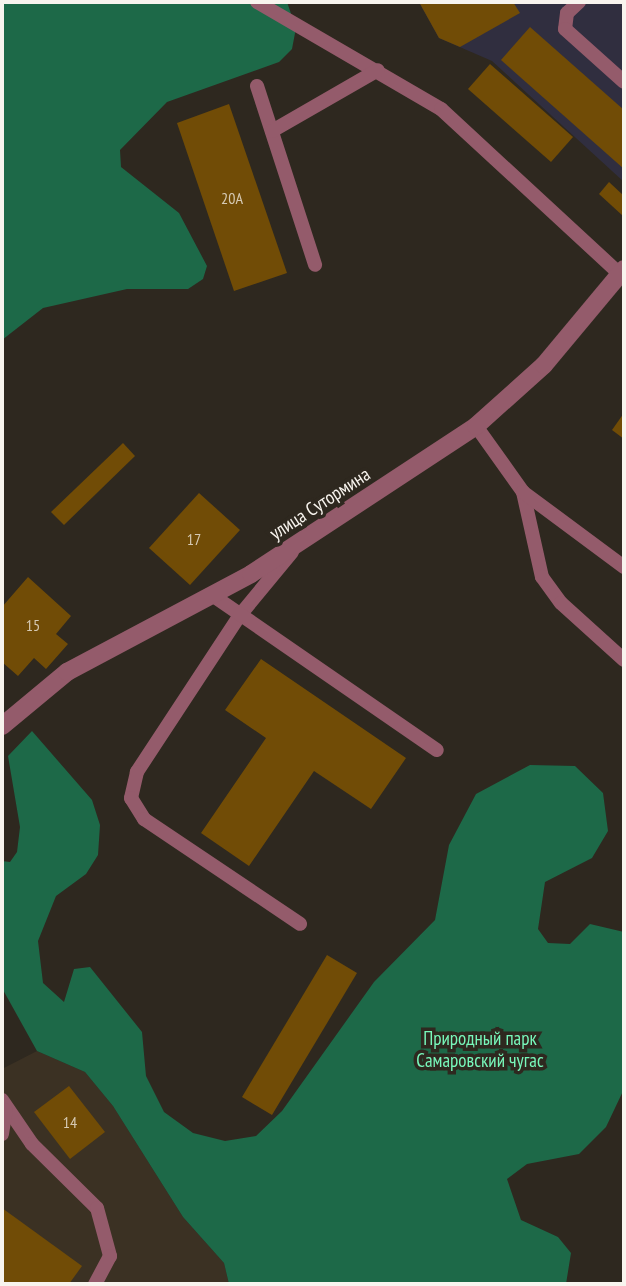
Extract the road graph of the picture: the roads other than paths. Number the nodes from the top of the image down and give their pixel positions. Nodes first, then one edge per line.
1 (257, 2) edge
2 (579, 2) edge
3 (378, 70) junction
4 (624, 82) edge
5 (257, 86) dead end
6 (272, 131) junction
7 (315, 265) dead end
8 (622, 272) edge
9 (476, 426) junction
10 (523, 492) junction
11 (305, 538) junction
12 (624, 567) edge
13 (212, 595) junction
14 (240, 615) junction
15 (624, 660) edge
16 (2, 726) edge
17 (437, 750) dead end
18 (300, 924) dead end
19 (4, 1105) edge
20 (2, 1134) edge
21 (95, 1284) edge

1 - 3 lane
2 - 4 lane
3 - 6 lane
3 - 8 lane
5 - 6 lane
6 - 7 lane
8 - 9 street, улица Сутормина
9 - 10 lane
9 - 11 street, улица Сутормина
10 - 12 lane
10 - 15 lane
11 - 13 street, улица Сутормина
11 - 14 lane
13 - 14 lane
13 - 16 street, улица Сутормина
14 - 17 lane
14 - 18 lane
19 - 20 lane
19 - 21 lane

